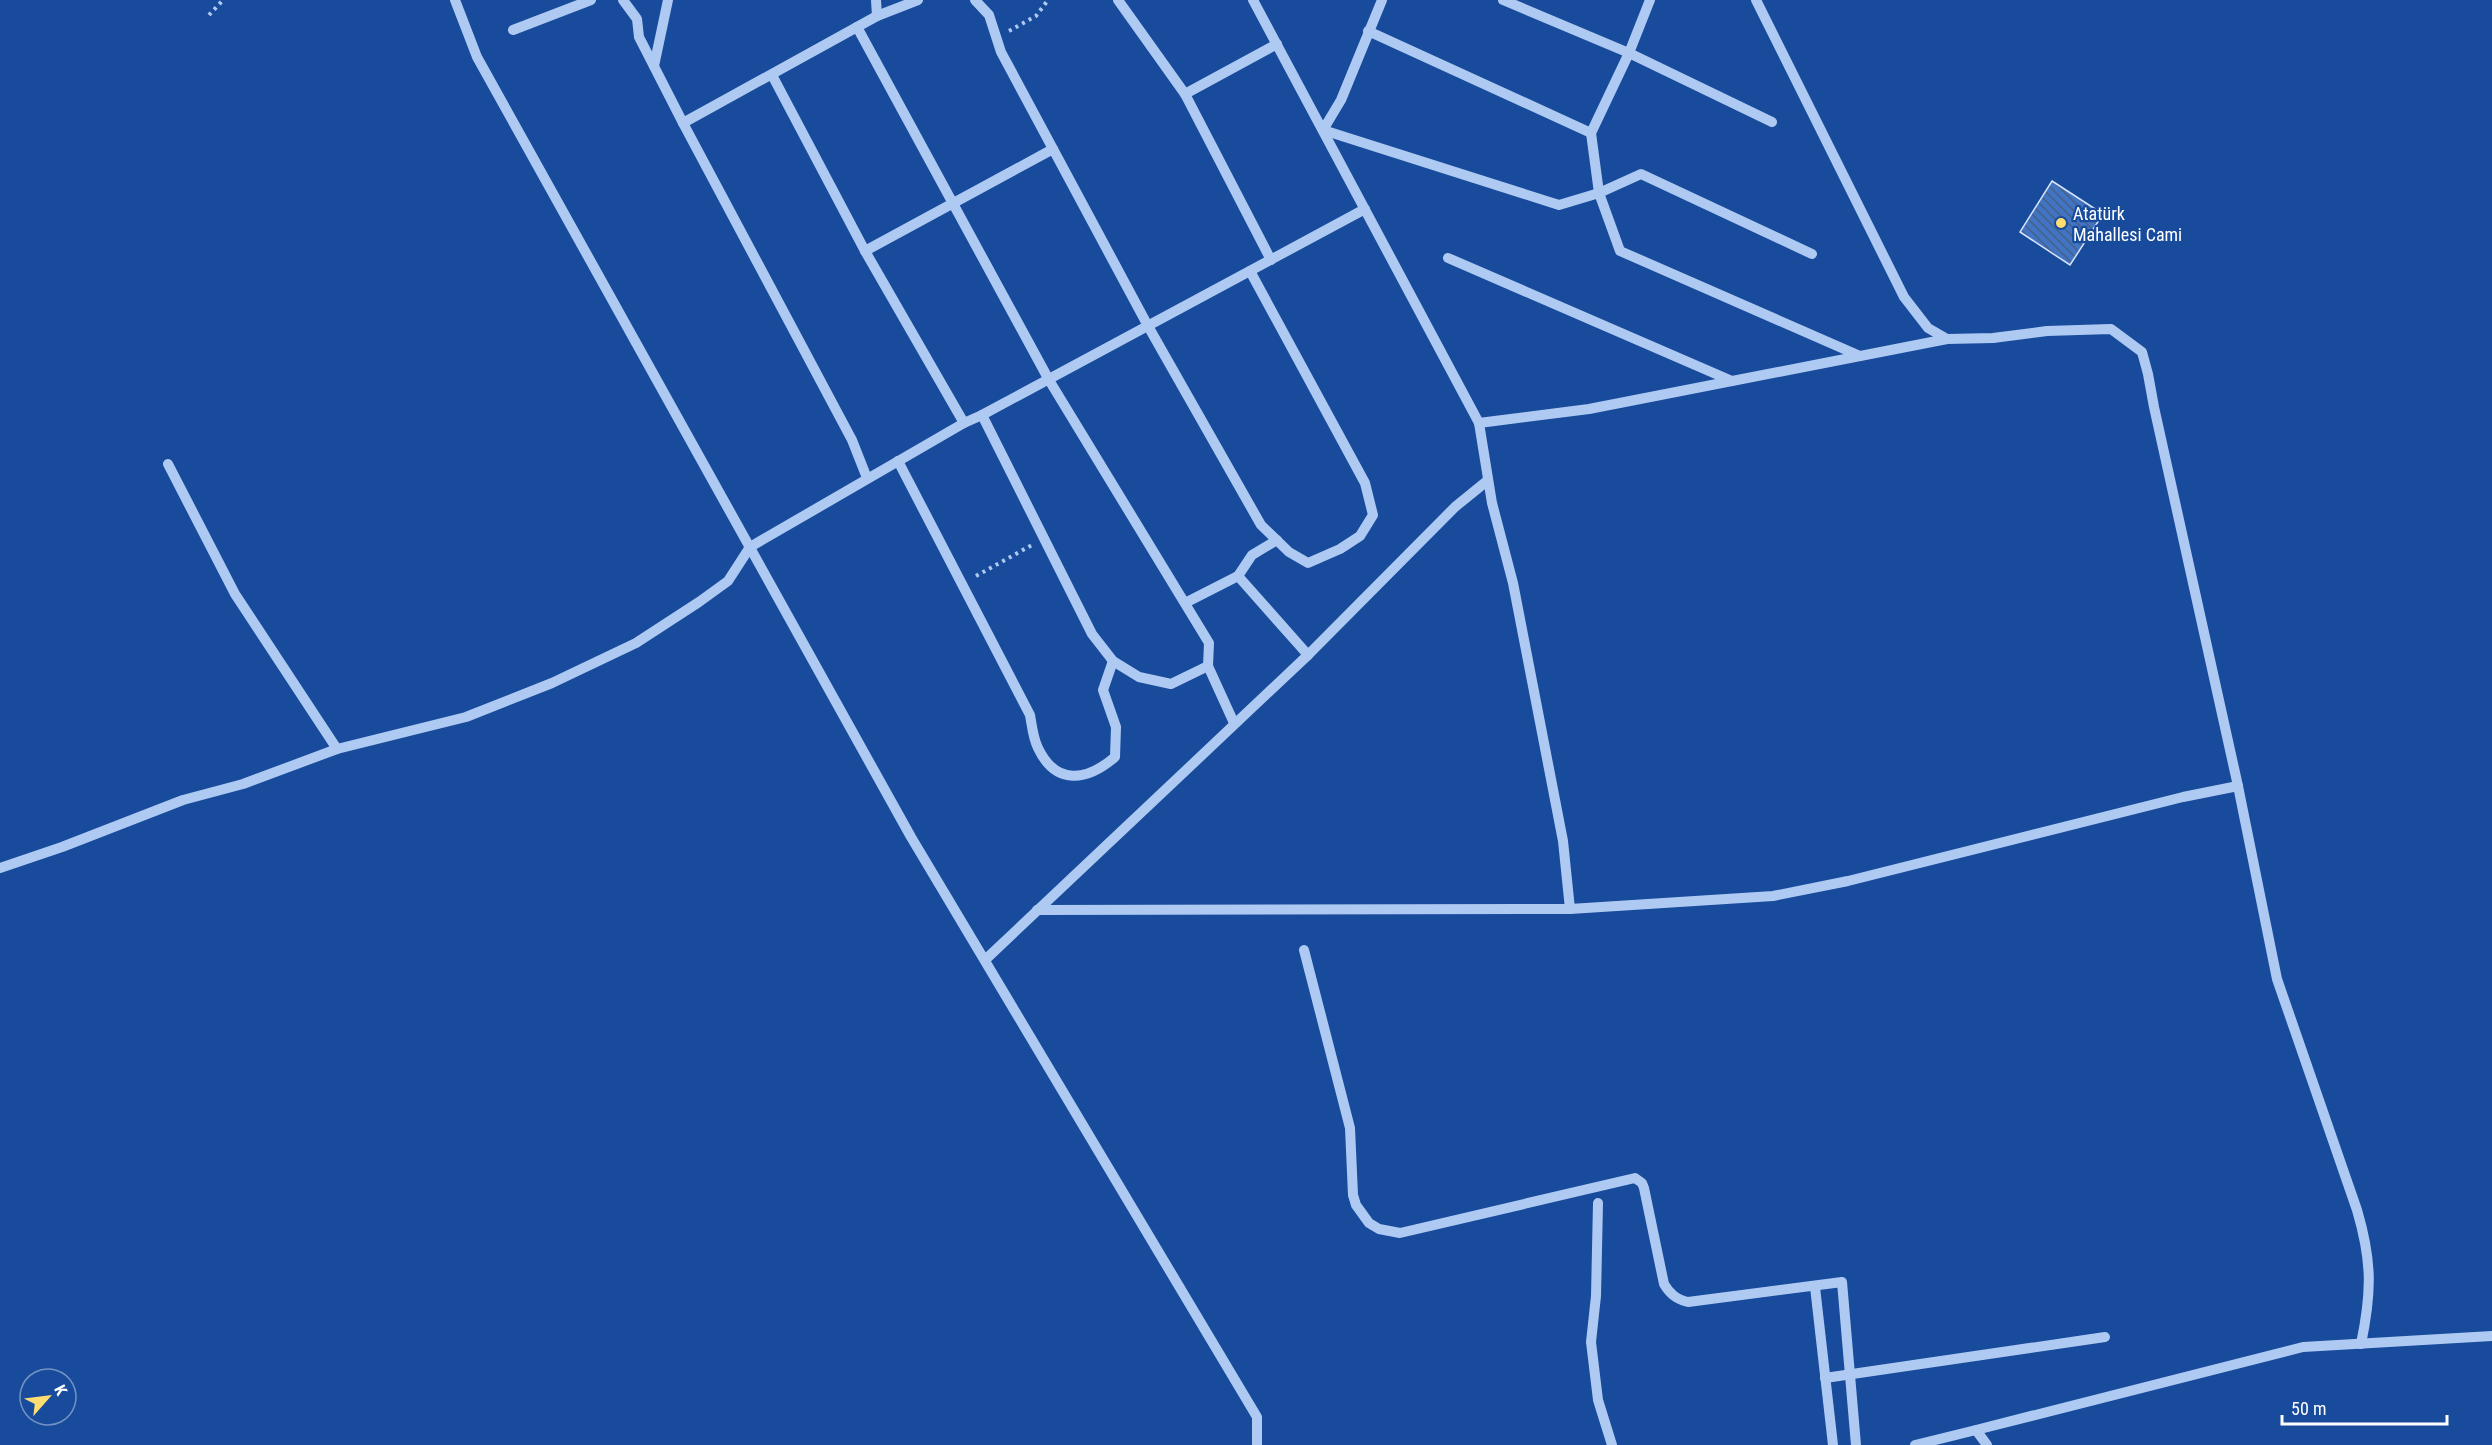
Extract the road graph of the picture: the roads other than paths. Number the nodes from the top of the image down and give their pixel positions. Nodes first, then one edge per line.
1 (455, 0) edge
2 (591, 0) edge
3 (623, 0) edge
4 (668, 0) edge
5 (876, 0) edge
6 (918, 0) edge
7 (975, 0) edge
8 (1118, 0) edge
9 (1253, 0) edge
10 (1382, 0) edge
11 (1503, 0) edge
12 (1650, 0) edge
13 (1756, 0) edge
14 (877, 16) junction
15 (857, 27) junction
16 (513, 30) dead end
17 (1368, 31) junction
18 (1277, 44) junction
19 (1629, 53) junction
20 (654, 66) junction
21 (772, 75) junction
22 (1185, 94) junction
23 (1772, 122) dead end
24 (683, 123) junction
25 (1323, 130) junction
26 (1591, 133) junction
27 (1053, 149) junction
28 (1599, 193) junction
29 (953, 203) junction
30 (1365, 209) junction
31 (865, 251) junction
32 (1812, 254) dead end
33 (1449, 258) dead end
34 (1271, 260) junction
35 (1250, 271) junction
36 (1148, 326) junction
37 (1947, 339) junction
38 (1860, 356) junction
39 (1049, 380) junction
40 (1733, 381) junction
41 (982, 415) junction
42 (964, 423) junction
43 (1479, 423) junction
44 (898, 461) junction
45 (168, 464) dead end
46 (867, 478) junction
47 (1487, 481) junction
48 (1277, 540) junction
49 (750, 547) junction
50 (1238, 576) junction
51 (1186, 602) junction
52 (1308, 655) junction
53 (1113, 661) junction
54 (1208, 666) junction
55 (1234, 723) junction
56 (337, 749) junction
57 (2238, 786) junction
58 (0, 868) edge
59 (1570, 909) junction
60 (1037, 910) junction
61 (1304, 950) dead end
62 (984, 960) junction
63 (1598, 1203) dead end
64 (1815, 1287) junction
65 (2492, 1336) edge
66 (2105, 1337) dead end
67 (2361, 1344) junction
68 (1850, 1374) junction
69 (1825, 1378) junction
70 (1976, 1430) junction
71 (1257, 1445) edge
72 (1612, 1445) edge
73 (1833, 1445) edge
74 (1856, 1445) edge
75 (1914, 1445) edge
76 (1987, 1445) edge

1 - 49 street
2 - 16 street
3 - 20 street
4 - 20 street
5 - 14 street
6 - 14 street
7 - 27 street
8 - 22 street
9 - 18 street
10 - 17 street
11 - 19 street
12 - 19 street
13 - 37 street
14 - 15 street
15 - 21 street
15 - 29 street
17 - 25 street
17 - 26 street
18 - 22 street
18 - 25 street
19 - 23 street
19 - 26 street
20 - 24 street
21 - 24 street
21 - 31 street
22 - 34 street
24 - 46 street
25 - 28 street
25 - 30 street
26 - 28 street
27 - 29 street
27 - 36 street
28 - 32 street
28 - 38 street
29 - 31 street
29 - 39 street
30 - 34 street
30 - 43 street
31 - 42 street
33 - 40 street
34 - 35 street
35 - 36 street
35 - 48 street
36 - 39 street
36 - 48 street
37 - 38 street
37 - 57 street
38 - 40 street
39 - 41 street
39 - 51 street
40 - 43 street
41 - 42 street
41 - 53 street
42 - 44 street
43 - 47 street
44 - 46 street
44 - 53 street
45 - 56 street
46 - 49 street
47 - 52 street
47 - 59 street
48 - 50 street
49 - 56 street
49 - 62 street
50 - 51 street
50 - 52 street
51 - 54 street
52 - 55 street
53 - 54 street
54 - 55 street
55 - 60 street
56 - 58 street
57 - 59 street
57 - 67 street
59 - 60 street
60 - 62 street
61 - 64 street
62 - 71 street
63 - 72 street
64 - 68 street
64 - 69 street
65 - 67 street
66 - 68 street
67 - 70 street
68 - 69 street
68 - 74 street
69 - 73 street
70 - 75 street
70 - 76 street

